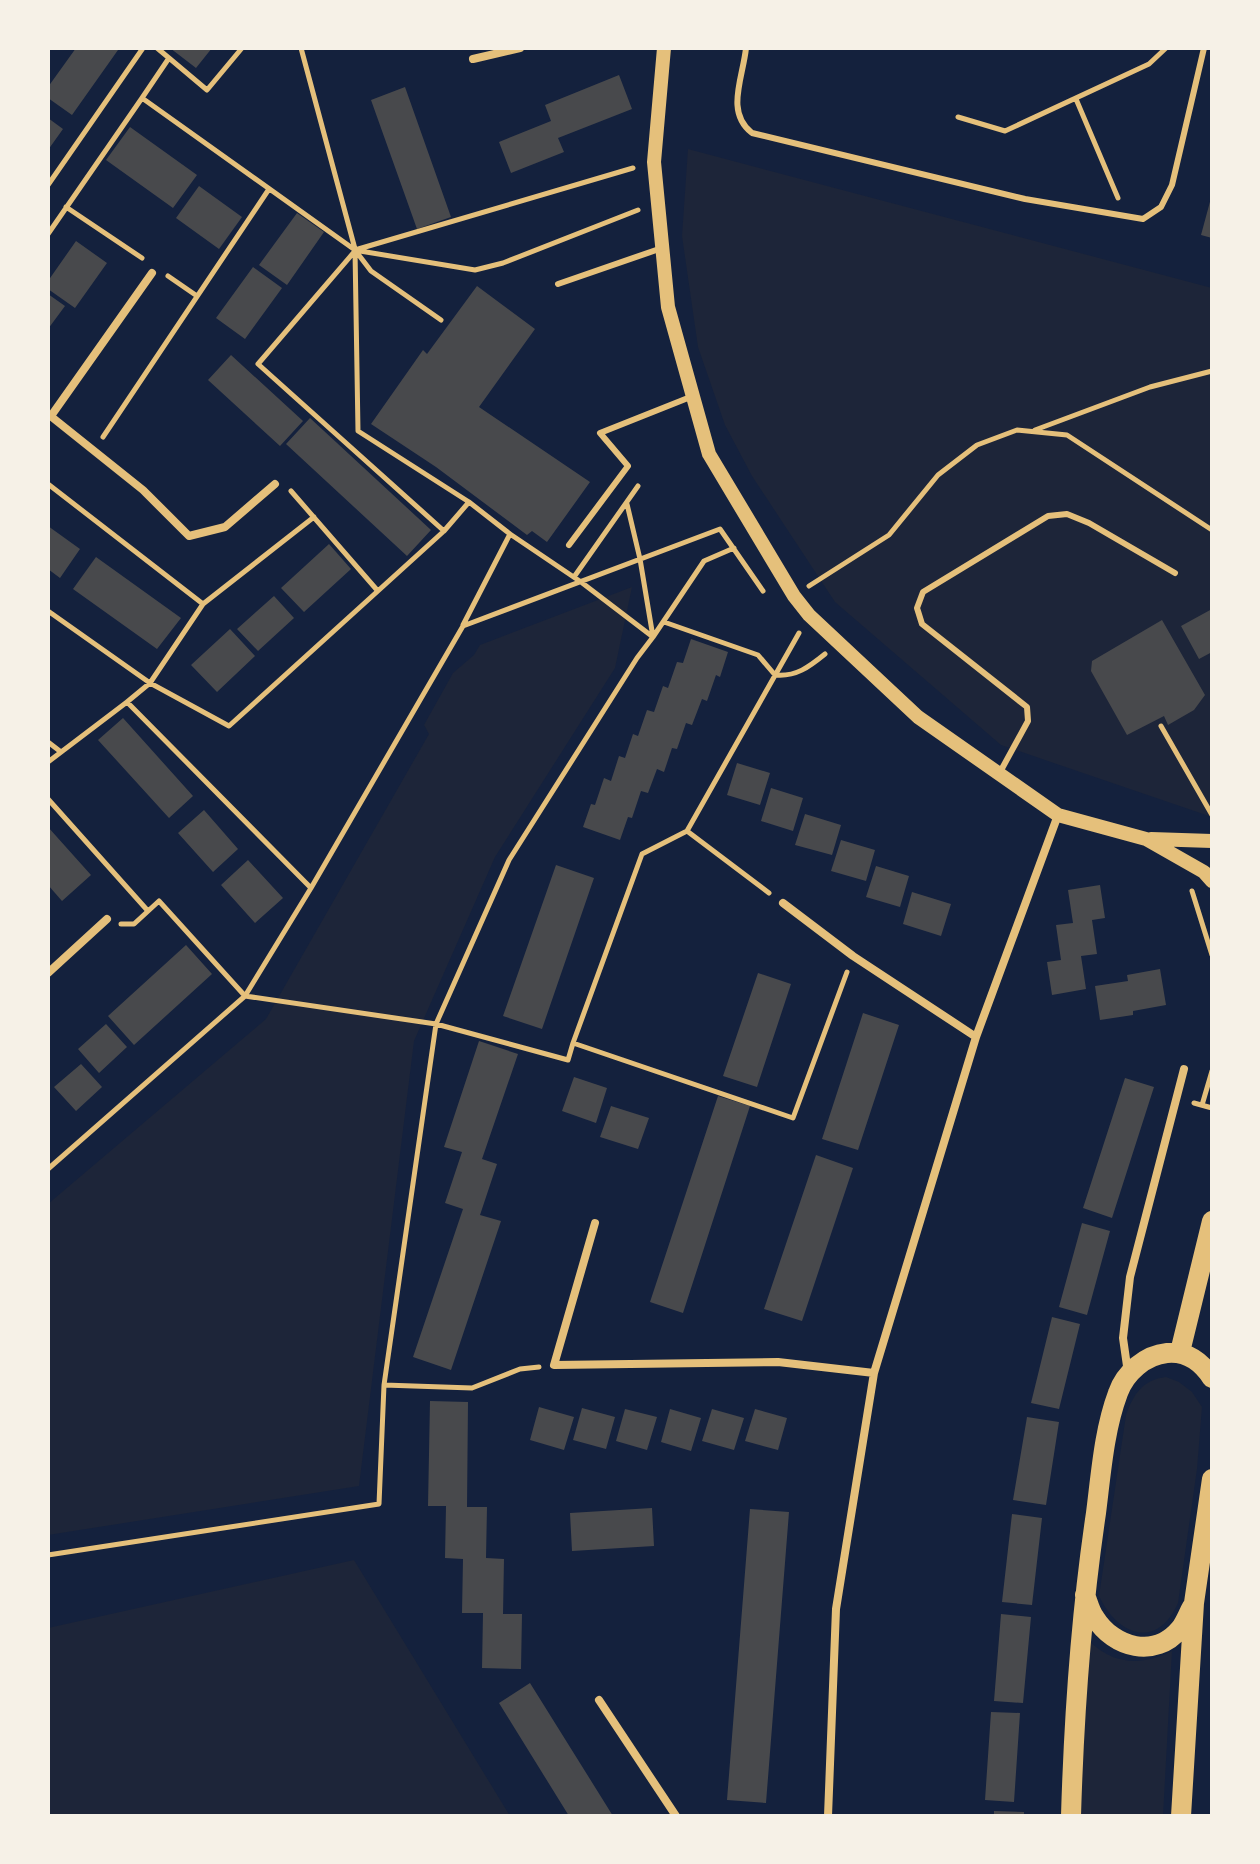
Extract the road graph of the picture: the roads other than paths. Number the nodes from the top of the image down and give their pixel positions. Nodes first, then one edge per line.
1 (520, 48) edge
2 (664, 48) edge
3 (746, 48) edge
4 (1204, 48) edge
5 (473, 59) dead end
6 (662, 248) junction
7 (153, 270) road end
8 (558, 284) dead end
9 (693, 396) junction
10 (50, 415) edge
11 (275, 484) road end
12 (569, 545) dead end
13 (1175, 573) dead end
14 (999, 774) junction
15 (1058, 815) junction
16 (1146, 839) junction
17 (1212, 841) edge
18 (1212, 881) edge
19 (783, 903) road end
20 (104, 922) road end
21 (48, 973) edge
22 (976, 1037) junction
23 (1184, 1069) dead end
24 (1212, 1221) edge
25 (595, 1223) dead end
26 (1180, 1352) junction
27 (874, 1373) junction
28 (1128, 1373) junction
29 (1212, 1378) edge
30 (1212, 1479) edge
31 (1208, 1534) edge
32 (1084, 1591) junction
33 (1194, 1603) junction
34 (599, 1700) dead end
35 (676, 1816) edge
36 (828, 1816) edge
37 (1071, 1816) edge
38 (1181, 1816) edge

1 - 5 street
2 - 6 street
3 - 4 lane
6 - 8 lane
6 - 9 street
7 - 10 street
9 - 12 lane
9 - 14 street
10 - 11 street
13 - 14 lane
14 - 15 street
15 - 16 street
15 - 22 street
16 - 17 street
16 - 18 street
19 - 22 street
20 - 21 street
22 - 27 street
23 - 28 street
24 - 26 main road
25 - 27 street
26 - 28 main road
26 - 29 main road
27 - 36 street
28 - 32 main road
30 - 31 main road
31 - 33 main road
32 - 33 main road
32 - 37 main road
33 - 38 main road
34 - 35 street

